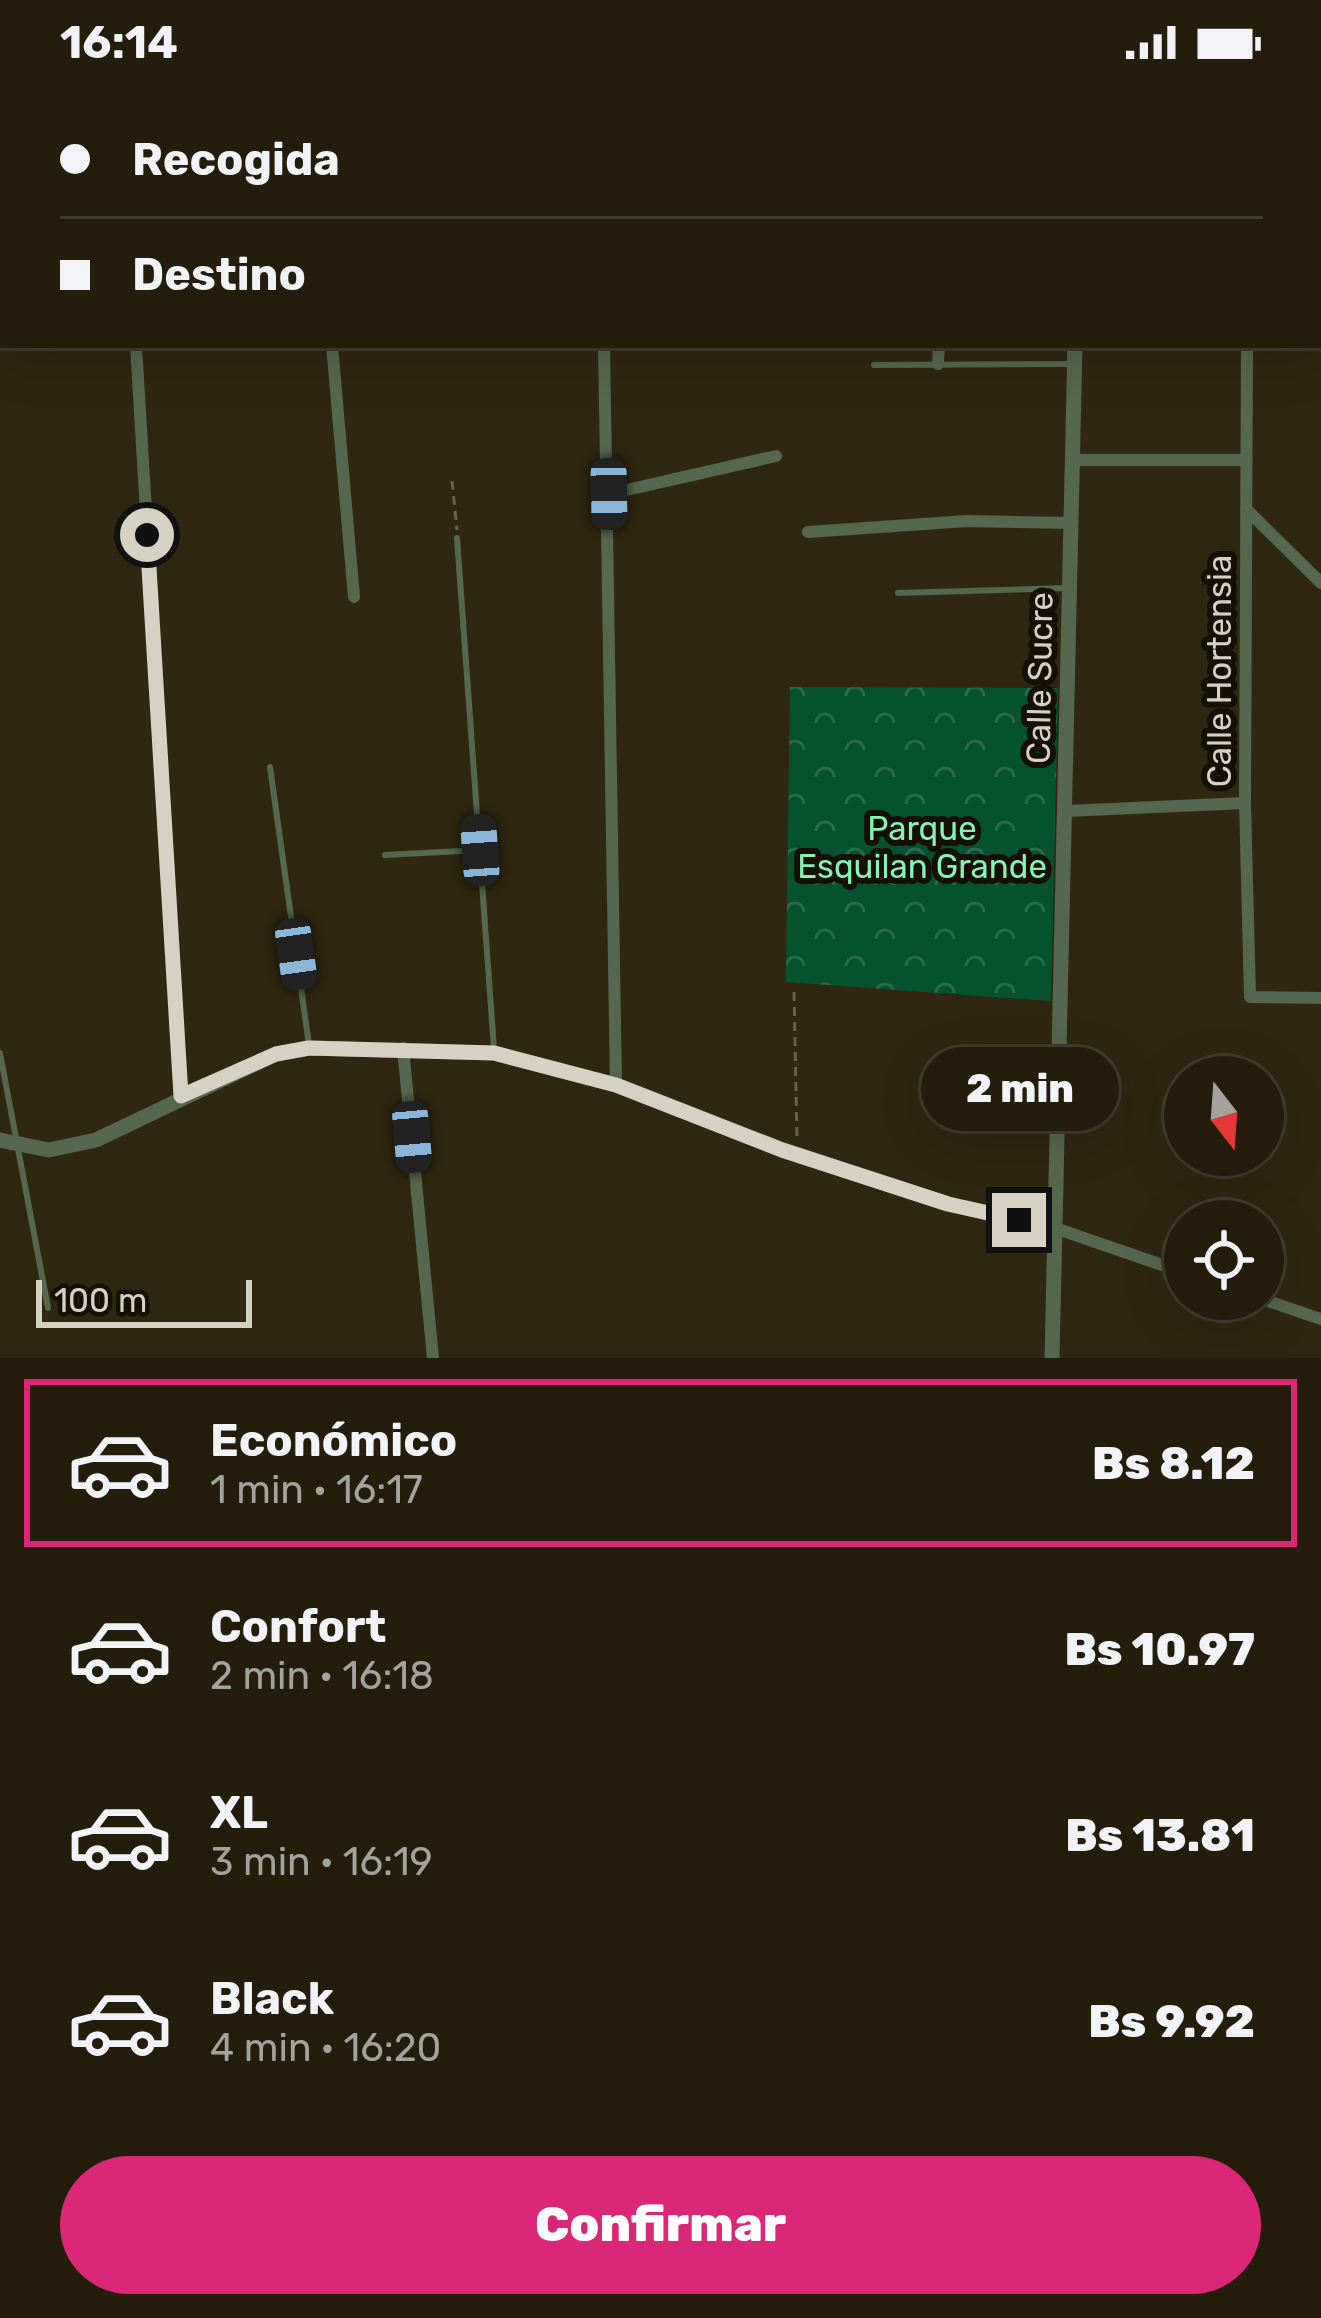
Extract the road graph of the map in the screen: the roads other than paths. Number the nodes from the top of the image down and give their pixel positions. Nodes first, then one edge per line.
1 (136, 348) edge
2 (332, 348) edge
3 (604, 348) edge
4 (938, 348) edge
5 (1076, 348) edge
6 (1247, 348) edge
7 (874, 364) dead end
8 (938, 364) junction
9 (1075, 364) junction
10 (776, 456) dead end
11 (1074, 460) junction
12 (1246, 460) junction
13 (609, 494) junction
14 (1246, 509) junction
15 (1072, 523) junction
16 (808, 532) dead end
17 (457, 538) road end
18 (1321, 583) edge
19 (1071, 588) junction
20 (898, 593) dead end
21 (354, 597) dead end
22 (270, 767) dead end
23 (1245, 803) junction
24 (1066, 812) junction
25 (480, 850) junction
26 (385, 855) dead end
27 (1321, 998) edge
28 (309, 1048) junction
29 (403, 1048) junction
30 (0, 1053) edge
31 (494, 1053) junction
32 (616, 1085) junction
33 (181, 1096) junction
34 (8, 1142) edge
35 (1054, 1228) junction
36 (1164, 1266) edge
37 (1284, 1306) edge
38 (48, 1308) dead end
39 (1321, 1319) edge
40 (434, 1358) edge
41 (1052, 1358) edge

1 - 33 street
2 - 21 street
3 - 13 street
4 - 8 street
5 - 9 street, Calle Sucre
6 - 12 street, Calle Hortensia
7 - 8 lane
8 - 9 lane
9 - 11 street, Calle Sucre
10 - 13 street
11 - 12 street
11 - 15 street, Calle Sucre
12 - 14 street, Calle Hortensia
13 - 32 street
14 - 18 street
14 - 23 street, Calle Hortensia
15 - 16 street
15 - 19 street, Calle Sucre
17 - 25 lane
19 - 20 lane
19 - 24 street, Calle Sucre
22 - 28 lane
23 - 24 street
23 - 27 street, Calle Hortensia
24 - 35 street, Calle Sucre
25 - 26 lane
25 - 31 lane
28 - 29 street
28 - 33 street
29 - 31 street
29 - 40 street
30 - 34 lane
31 - 32 street
32 - 35 street
33 - 34 street
34 - 38 lane
35 - 36 street
35 - 41 street, Calle Sucre
37 - 39 street

